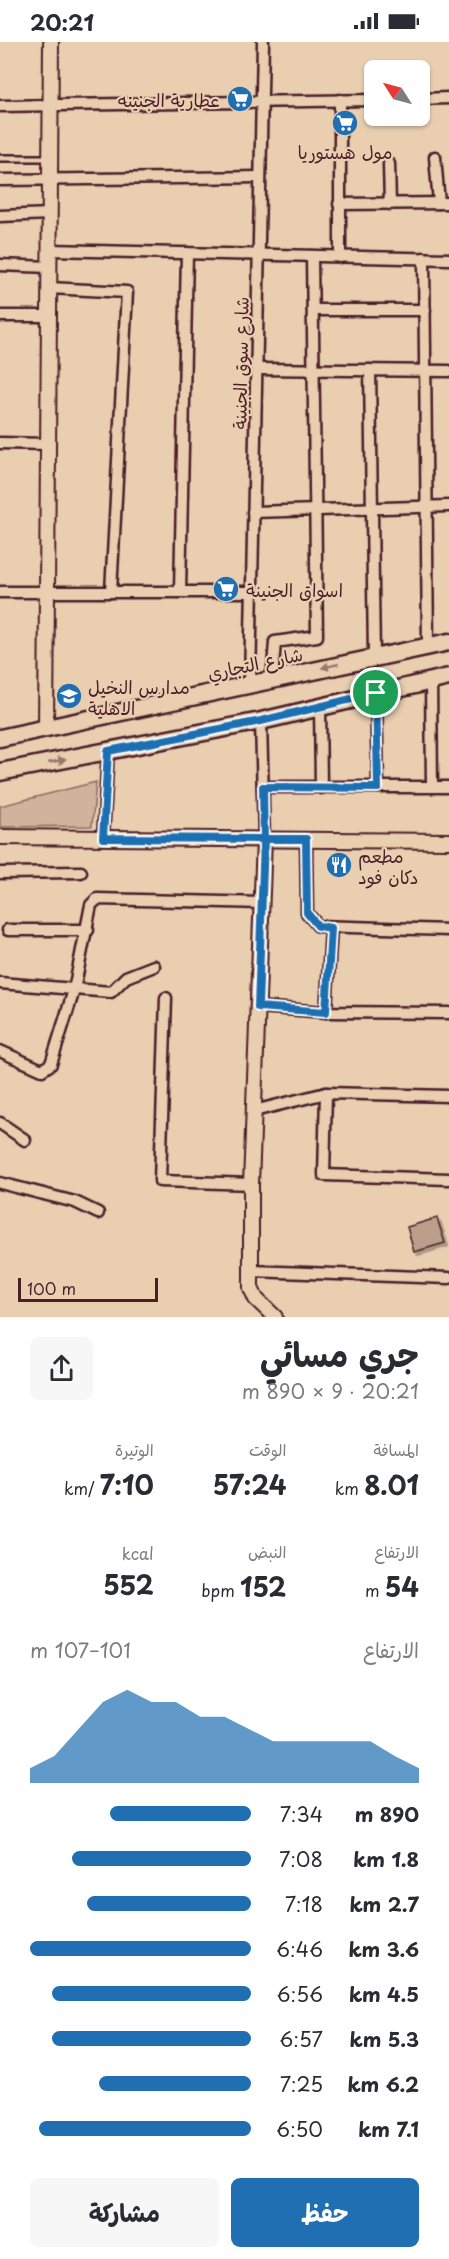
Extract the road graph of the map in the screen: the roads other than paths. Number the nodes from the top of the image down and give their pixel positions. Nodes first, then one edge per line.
1 (51, 42) edge
2 (263, 42) edge
3 (449, 98) edge
4 (430, 99) edge
5 (340, 100) junction
6 (364, 100) edge
7 (262, 102) junction
8 (0, 106) edge
9 (50, 106) junction
10 (435, 157) dead end
11 (0, 158) edge
12 (50, 158) junction
13 (389, 164) dead end
14 (260, 177) junction
15 (0, 180) edge
16 (50, 180) junction
17 (444, 203) edge
18 (339, 204) junction
19 (390, 204) junction
20 (50, 214) junction
21 (0, 216) edge
22 (49, 250) junction
23 (186, 253) junction
24 (259, 255) junction
25 (312, 256) junction
26 (340, 256) junction
27 (424, 258) junction
28 (449, 259) edge
29 (0, 265) edge
30 (49, 267) junction
31 (49, 288) junction
32 (313, 310) junction
33 (425, 310) junction
34 (0, 316) edge
35 (49, 316) junction
36 (256, 369) junction
37 (314, 369) junction
38 (370, 370) junction
39 (426, 370) junction
40 (449, 371) edge
41 (0, 443) edge
42 (48, 444) junction
43 (427, 506) junction
44 (449, 506) edge
45 (372, 508) junction
46 (315, 510) junction
47 (254, 512) junction
48 (0, 592) edge
49 (47, 592) junction
50 (111, 592) junction
51 (180, 592) junction
52 (252, 592) junction
53 (449, 642) edge
54 (428, 646) junction
55 (374, 656) junction
56 (449, 677) edge
57 (272, 680) junction
58 (431, 680) junction
59 (250, 684) junction
60 (376, 693) junction
61 (320, 706) junction
62 (261, 721) junction
63 (46, 728) junction
64 (0, 738) edge
65 (108, 751) junction
66 (0, 772) edge
67 (263, 787) junction
68 (432, 787) junction
69 (449, 787) edge
70 (321, 788) junction
71 (378, 788) junction
72 (0, 837) edge
73 (103, 838) junction
74 (264, 839) junction
75 (306, 839) junction
76 (449, 842) edge
77 (81, 872) dead end
78 (0, 873) edge
79 (262, 903) junction
80 (331, 928) junction
81 (8, 930) dead end
82 (88, 930) junction
83 (449, 930) edge
84 (154, 966) dead end
85 (0, 983) edge
86 (74, 990) junction
87 (166, 998) dead end
88 (258, 1007) junction
89 (326, 1012) junction
90 (449, 1013) edge
91 (0, 1051) edge
92 (326, 1094) junction
93 (449, 1096) edge
94 (254, 1111) junction
95 (0, 1123) edge
96 (25, 1140) dead end
97 (449, 1179) edge
98 (0, 1183) edge
99 (250, 1184) junction
100 (98, 1213) dead end
101 (251, 1271) junction
102 (449, 1278) edge
103 (275, 1317) edge

1 - 9 street
2 - 7 street, شارع سوق الجنينة
3 - 4 street
5 - 6 street
5 - 7 street
5 - 18 street
7 - 9 street
7 - 14 street, شارع سوق الجنينة
8 - 9 street
9 - 12 street
10 - 17 street
11 - 12 lane
12 - 16 street
13 - 19 street
14 - 16 street
14 - 24 street, شارع سوق الجنينة
15 - 16 street
16 - 20 street
17 - 19 street
18 - 19 street
18 - 26 street
20 - 21 street
20 - 22 street
22 - 23 street
22 - 30 street
23 - 24 street
23 - 51 street
24 - 25 street
24 - 36 street, شارع سوق الجنينة
25 - 26 street
25 - 32 street
26 - 27 street
27 - 28 street
27 - 33 street
29 - 30 street
30 - 31 street
31 - 35 street
31 - 50 street
32 - 33 street
32 - 37 street
33 - 39 street
34 - 35 street
35 - 42 street
36 - 37 street
36 - 47 street, شارع سوق الجنينة
37 - 38 street
37 - 46 street
38 - 39 street
38 - 45 street
39 - 40 street
39 - 43 street
41 - 42 street
42 - 49 street
43 - 44 street
43 - 45 street
43 - 54 street
45 - 46 street
45 - 55 street
46 - 47 street
46 - 57 street
47 - 52 street, شارع سوق الجنينة
48 - 49 street
49 - 50 street
49 - 63 street
50 - 51 street
51 - 52 street
52 - 59 street, شارع سوق الجنينة
53 - 54 main road, شارع التجاري
54 - 55 main road, شارع التجاري
55 -> 57 main road, شارع التجاري
56 - 58 main road
57 - 59 main road, شارع التجاري
58 - 60 main road
58 - 68 street
59 - 63 main road, شارع التجاري
60 - 61 main road
60 - 71 street
61 - 62 main road
61 - 70 street
62 - 65 main road
62 - 67 street
63 - 64 main road, شارع التجاري
66 -> 65 main road
65 - 73 street
67 - 70 street
67 - 74 street
68 - 69 street
68 - 71 street
70 - 71 street
72 - 73 street
73 - 74 street
74 - 75 street
74 - 79 street
75 - 76 street
75 - 80 street
77 - 78 street
79 - 82 street
79 - 88 street
80 - 83 street
80 - 89 street
81 - 82 street
82 - 86 street
84 - 86 street
85 - 86 street
86 - 91 street
87 - 99 street
88 - 89 street
88 - 94 street
89 - 90 street
92 - 93 street
92 - 94 street
92 - 97 street
94 - 99 street
95 - 96 street
98 - 100 street
99 - 101 street
101 - 102 street
101 - 103 street

